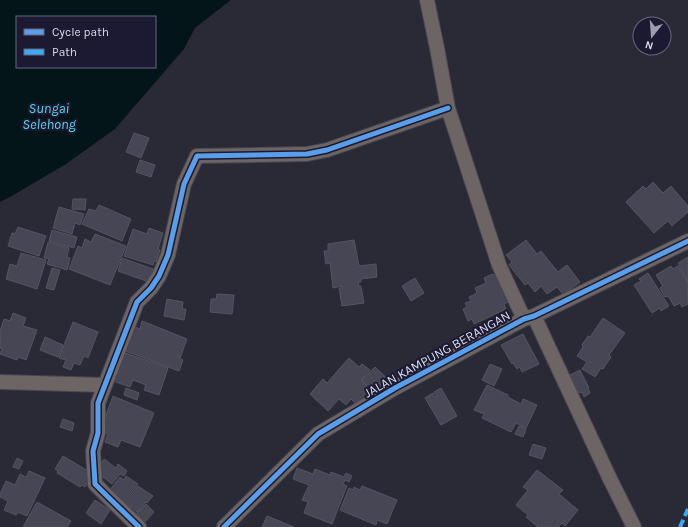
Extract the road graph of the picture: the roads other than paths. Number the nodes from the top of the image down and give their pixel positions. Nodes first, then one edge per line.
1 (427, 0) edge
2 (448, 108) junction
3 (688, 241) edge
4 (529, 317) junction
5 (0, 382) edge
6 (104, 385) junction
7 (139, 527) edge
8 (224, 527) edge
9 (634, 527) edge

1 - 2 street
2 - 4 street
2 - 6 street
3 - 4 street, JALAN KAMPUNG BERANGAN
4 - 8 street, JALAN KAMPUNG BERANGAN
4 - 9 street
5 - 6 street
6 - 7 street

